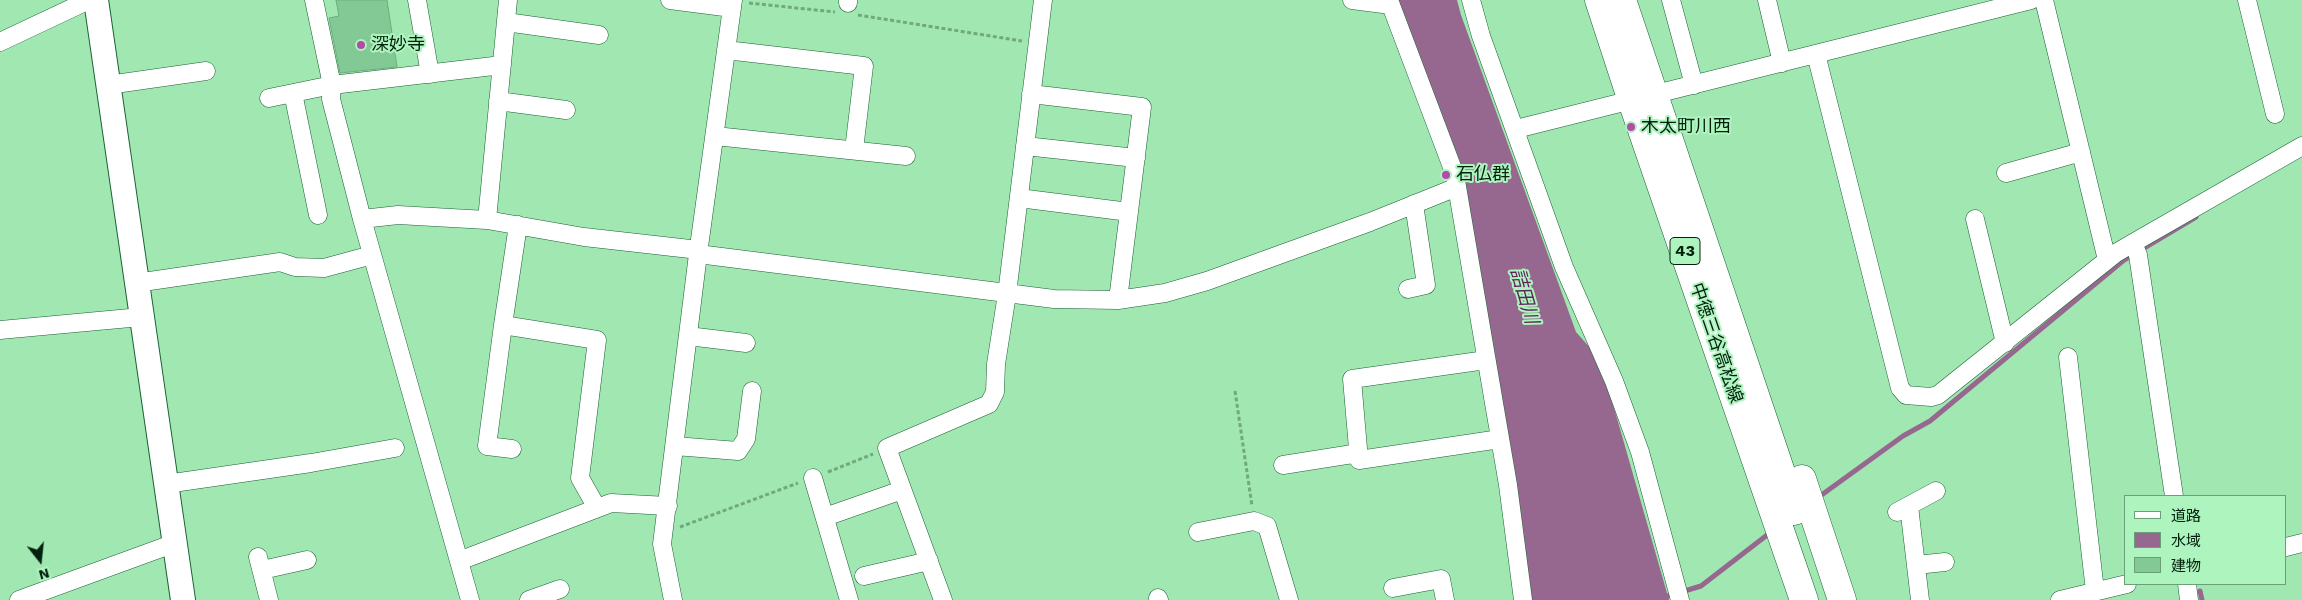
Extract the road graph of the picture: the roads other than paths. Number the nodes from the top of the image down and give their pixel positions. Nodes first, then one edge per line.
1 (89, 0) edge
2 (96, 0) edge
3 (314, 0) edge
4 (417, 0) edge
5 (508, 0) edge
6 (670, 0) edge
7 (1043, 0) edge
8 (1352, 0) edge
9 (1471, 0) edge
10 (1671, 0) edge
11 (1767, 0) edge
12 (2031, 0) edge
13 (2044, 0) edge
14 (2247, 0) edge
15 (1619, 1) edge
16 (733, 3) edge
17 (1390, 3) edge
18 (506, 22) junction
19 (599, 35) dead end
20 (0, 42) edge
21 (726, 50) junction
22 (1816, 54) junction
23 (1782, 63) junction
24 (502, 65) junction
25 (206, 71) dead end
26 (430, 74) junction
27 (108, 85) junction
28 (332, 85) junction
29 (1694, 85) junction
30 (293, 93) junction
31 (1031, 94) junction
32 (269, 98) dead end
33 (1643, 98) junction
34 (498, 101) junction
35 (566, 110) dead end
36 (2275, 114) dead end
37 (1516, 129) junction
38 (715, 136) junction
39 (1025, 146) junction
40 (2302, 146) edge
41 (854, 150) junction
42 (2081, 152) junction
43 (906, 156) dead end
44 (1136, 158) junction
45 (2006, 173) dead end
46 (1457, 187) junction
47 (1019, 198) junction
48 (1414, 204) junction
49 (1129, 212) junction
50 (1696, 214) junction
51 (318, 215) dead end
52 (362, 219) junction
53 (1975, 219) dead end
54 (487, 220) junction
55 (518, 225) junction
56 (1680, 237) junction
57 (2133, 243) junction
58 (699, 252) junction
59 (372, 255) junction
60 (2107, 260) junction
61 (136, 283) junction
62 (1408, 289) dead end
63 (1007, 294) junction
64 (1118, 300) junction
65 (140, 317) junction
66 (503, 325) junction
67 (0, 330) edge
68 (688, 336) junction
69 (746, 343) dead end
70 (2005, 343) junction
71 (2068, 357) dead end
72 (1486, 360) junction
73 (752, 391) dead end
74 (1500, 439) junction
75 (675, 446) junction
76 (395, 448) dead end
77 (512, 448) dead end
78 (1359, 453) junction
79 (1284, 465) dead end
80 (813, 478) road end
81 (166, 484) junction
82 (902, 490) junction
83 (1936, 491) dead end
84 (2174, 495) edge
85 (1779, 496) junction
86 (668, 506) junction
87 (597, 508) junction
88 (825, 517) junction
89 (1198, 532) dead end
90 (175, 543) junction
91 (2302, 543) edge
92 (2287, 547) edge
93 (307, 560) dead end
94 (459, 561) junction
95 (929, 561) junction
96 (1944, 562) dead end
97 (1916, 566) junction
98 (864, 576) dead end
99 (2124, 585) edge
100 (2187, 585) edge
101 (1393, 588) dead end
102 (560, 589) dead end
103 (2095, 591) junction
104 (19, 600) edge
105 (183, 600) edge
106 (268, 600) edge
107 (470, 600) edge
108 (530, 600) edge
109 (673, 600) edge
110 (849, 600) edge
111 (941, 600) edge
112 (1289, 600) edge
113 (1445, 600) edge
114 (1523, 600) edge
115 (1680, 600) edge
116 (1786, 600) edge
117 (1804, 600) edge
118 (1824, 600) edge
119 (1842, 600) edge
120 (1920, 600) edge
121 (2060, 600) edge
122 (2189, 600) edge

1 - 20 street
2 - 27 street
3 - 28 street
4 - 26 street
5 - 18 street
6 - 16 street
7 - 31 street
8 - 17 street
9 - 37 street
10 - 29 street
11 - 23 street
12 - 22 street
13 - 42 street
14 - 36 street
15 - 33 main road, 中徳三谷高松線 / 43
16 - 21 street
17 - 46 street
18 - 19 street
18 - 24 street
21 - 38 street
21 - 41 street
22 - 23 street
22 - 70 street
23 - 29 street
24 - 26 street
24 - 34 street
25 - 27 street
26 - 28 street
27 - 61 street
28 - 30 street
28 - 52 street
29 - 33 street
30 - 32 street
30 - 51 street
31 - 39 street
31 - 44 street
33 - 37 street
33 - 50 main road, 中徳三谷高松線 / 43
33 - 56 main road, 中徳三谷高松線 / 43
34 - 35 street
34 - 54 street
37 - 115 street
38 - 41 street
38 - 58 street
39 - 44 street
39 - 47 street
40 - 57 street
41 - 43 street
42 - 45 street
42 - 60 street
44 - 49 street
46 - 48 street
46 - 72 street
47 - 49 street
47 - 63 street
48 - 62 street
48 - 64 street
49 - 64 street
50 - 85 main road, 中徳三谷高松線 / 43
50 - 119 main road
52 - 54 street
52 - 59 street
53 - 70 street
54 - 55 street
55 - 58 street
55 - 66 street
56 - 85 main road, 中徳三谷高松線 / 43
56 - 116 main road
57 - 60 street
57 - 84 street
58 - 63 street
58 - 68 street
59 - 61 street
59 - 94 street
60 - 70 street
61 - 65 street
63 - 64 street
63 - 82 street
65 - 67 street
65 - 81 street
66 - 77 street
66 - 87 street
68 - 69 street
68 - 75 street
71 - 103 street
72 - 74 street
72 - 78 street
73 - 75 street
74 - 78 street
74 - 114 street
75 - 86 street
76 - 81 street
78 - 79 street
80 - 88 street
81 - 90 street
82 - 88 street
82 - 95 street
83 - 97 street
85 - 117 main road, 中徳三谷高松線 / 43
85 - 118 main road, 中徳三谷高松線 / 43
86 - 87 street
86 - 109 street
87 - 94 street
88 - 110 street
89 - 112 street
90 - 104 street
90 - 105 street
91 - 92 street
93 - 106 street
94 - 107 street
95 - 98 street
95 - 111 street
96 - 97 street
97 - 120 street
99 - 103 street
100 - 122 street
101 - 113 street
102 - 108 street
103 - 121 street

